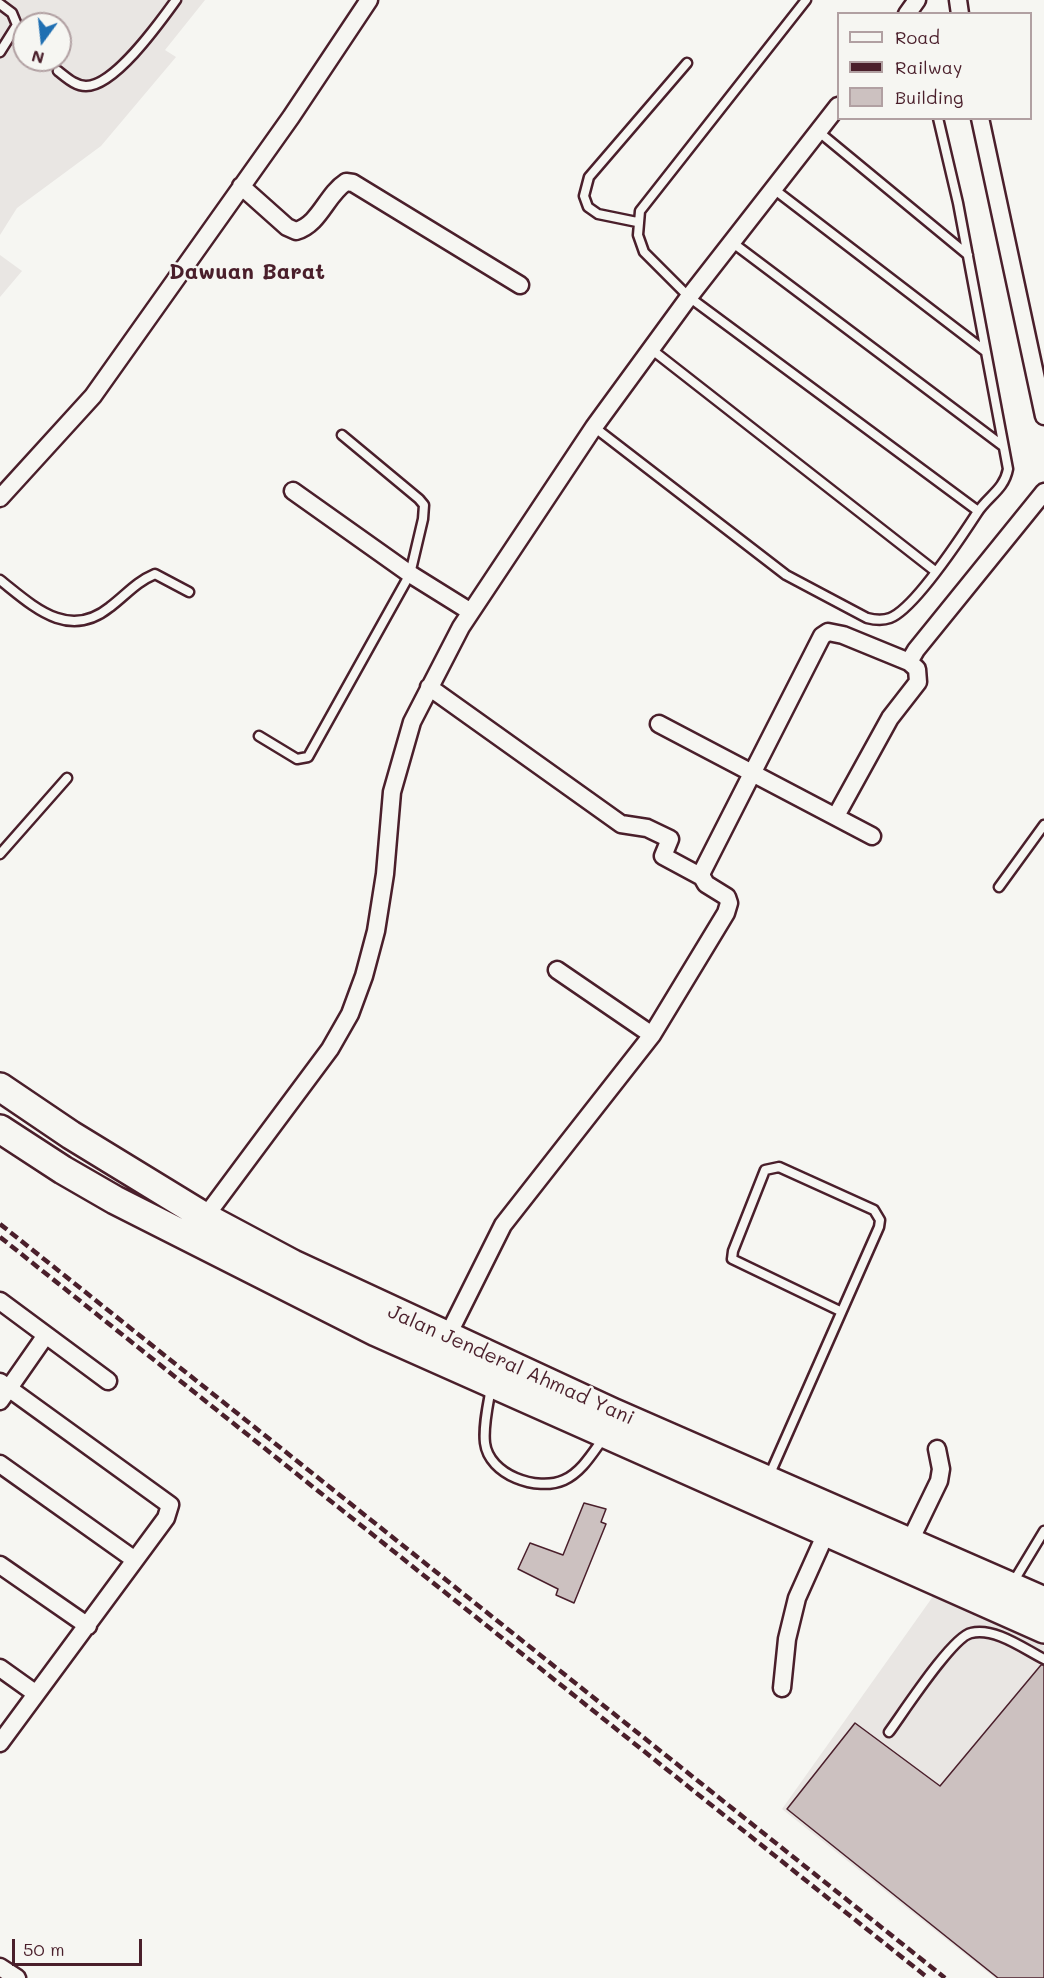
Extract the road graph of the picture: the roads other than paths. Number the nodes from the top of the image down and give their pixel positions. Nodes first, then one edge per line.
1 (176, 0) edge
2 (369, 0) edge
3 (806, 0) edge
4 (0, 4) edge
5 (0, 52) edge
6 (687, 63) dead end
7 (59, 72) edge
8 (837, 107) edge
9 (938, 120) edge
10 (981, 120) edge
11 (819, 132) junction
12 (241, 186) junction
13 (775, 190) junction
14 (637, 222) junction
15 (733, 243) junction
16 (968, 255) junction
17 (520, 285) dead end
18 (689, 297) junction
19 (1037, 337) edge
20 (651, 349) junction
21 (986, 351) junction
22 (1044, 416) edge
23 (594, 427) junction
24 (342, 435) dead end
25 (1003, 446) junction
26 (293, 491) dead end
27 (1044, 492) edge
28 (0, 498) edge
29 (978, 511) junction
30 (935, 571) junction
31 (410, 574) junction
32 (0, 580) edge
33 (189, 592) dead end
34 (471, 612) junction
35 (909, 662) junction
36 (429, 687) junction
37 (659, 724) dead end
38 (259, 736) dead end
39 (751, 771) junction
40 (67, 778) dead end
41 (836, 816) junction
42 (1044, 825) edge
43 (872, 836) dead end
44 (0, 854) edge
45 (702, 878) junction
46 (999, 887) dead end
47 (557, 970) dead end
48 (652, 1035) junction
49 (0, 1086) edge
50 (0, 1129) edge
51 (205, 1217) junction
52 (0, 1301) edge
53 (840, 1311) junction
54 (46, 1335) junction
55 (447, 1337) junction
56 (108, 1381) dead end
57 (491, 1383) junction
58 (3, 1390) edge
59 (607, 1434) junction
60 (937, 1449) dead end
61 (0, 1464) edge
62 (762, 1489) junction
63 (827, 1532) junction
64 (1044, 1532) edge
65 (909, 1543) junction
66 (135, 1560) junction
67 (0, 1564) edge
68 (1012, 1585) junction
69 (1044, 1600) edge
70 (88, 1626) junction
71 (1044, 1629) edge
72 (1044, 1659) edge
73 (0, 1668) edge
74 (782, 1688) dead end
75 (35, 1693) junction
76 (889, 1732) dead end
77 (0, 1743) edge
78 (0, 1967) edge
79 (17, 1978) edge

1 - 7 lane
2 - 12 street
3 - 14 lane
4 - 5 lane
6 - 14 lane
8 - 11 street
9 - 16 lane
10 - 19 street
11 - 13 street
11 - 16 lane
12 - 17 street
12 - 28 street
13 - 15 street
13 - 21 lane
14 - 18 lane
15 - 18 street
15 - 25 lane
16 - 21 lane
18 - 20 street
18 - 29 lane
19 - 22 street
20 - 23 street
20 - 30 lane
21 - 25 lane
23 - 30 lane
23 - 34 street
24 - 31 lane
25 - 29 lane
26 - 31 street
27 - 35 street
29 - 30 lane
31 - 34 street
31 - 38 lane
32 - 33 lane
34 - 36 street
35 - 39 street
35 - 41 street
36 - 45 street
36 - 51 street
37 - 39 street
39 - 41 street
39 - 45 street
40 - 44 lane
41 - 43 street
42 - 46 lane
45 - 48 street
47 - 48 street
48 - 55 street
49 - 51 highway, Jalan Jenderal Ahmad Yani
50 - 57 highway, Jalan Jenderal Ahmad Yani
51 - 55 highway, Jalan Jenderal Ahmad Yani
52 - 54 street
53 - 53 lane
53 - 62 lane
54 - 56 street
54 - 58 street
55 - 62 highway, Jalan Jenderal Ahmad Yani
57 - 59 highway, Jalan Jenderal Ahmad Yani
57 - 59 lane
58 - 66 street
59 - 62 highway, Jalan Jenderal Ahmad Yani
60 - 65 street
61 - 66 street
62 - 63 highway, Jalan Jenderal Ahmad Yani
62 - 65 highway, Jalan Jenderal Ahmad Yani
63 - 71 highway, Jalan Jenderal Ahmad Yani
63 - 74 street
64 - 68 lane
65 - 68 highway, Jalan Jenderal Ahmad Yani
66 - 70 street
67 - 70 street
68 - 69 highway, Jalan Jenderal Ahmad Yani
70 - 75 street
72 - 76 lane
73 - 75 street
75 - 77 street
78 - 79 street

